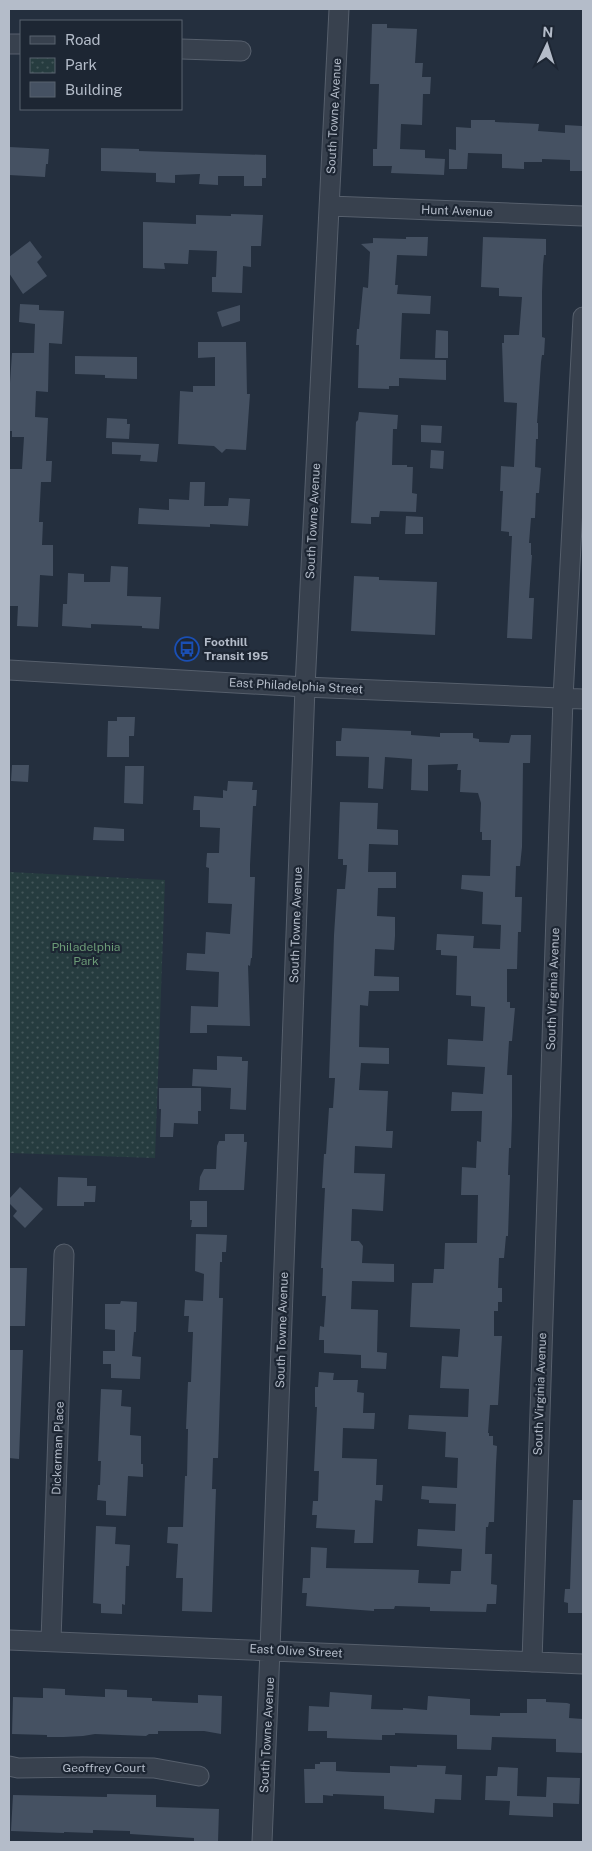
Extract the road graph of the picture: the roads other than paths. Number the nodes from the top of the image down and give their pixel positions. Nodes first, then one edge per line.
1 (339, 9) edge
2 (182, 49) edge
3 (241, 51) dead end
4 (330, 206) junction
5 (583, 216) edge
6 (583, 317) edge
7 (9, 670) edge
8 (305, 687) junction
9 (562, 698) junction
10 (583, 699) edge
11 (64, 1254) dead end
12 (9, 1640) edge
13 (51, 1641) junction
14 (270, 1650) junction
15 (532, 1662) junction
16 (583, 1664) edge
17 (9, 1766) edge
18 (198, 1776) dead end
19 (262, 1842) edge

1 - 4 street, South Towne Avenue
2 - 3 street
4 - 5 street, Hunt Avenue
4 - 8 street, South Towne Avenue
6 - 9 street, South Virginia Avenue
7 - 8 street, East Philadelphia Street
8 - 9 street, East Philadelphia Street
8 - 14 street, South Towne Avenue
9 - 10 street, East Philadelphia Street
9 - 15 street, South Virginia Avenue
11 - 13 street, Dickerman Place
12 - 13 street, East Olive Street
13 - 14 street, East Olive Street
14 - 15 street, East Olive Street
14 - 19 street, South Towne Avenue
15 - 16 street, East Olive Street
17 - 18 street, Geoffrey Court

